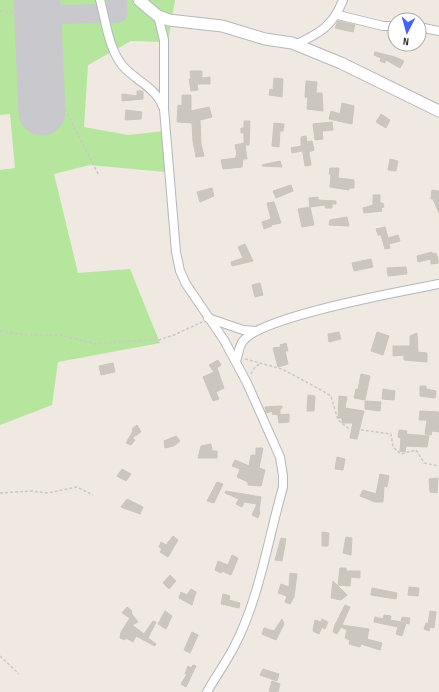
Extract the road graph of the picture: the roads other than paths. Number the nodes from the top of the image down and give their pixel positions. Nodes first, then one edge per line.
1 (100, 0) edge
2 (139, 0) edge
3 (343, 0) edge
4 (338, 15) junction
5 (158, 16) junction
6 (387, 26) edge
7 (427, 29) edge
8 (439, 31) edge
9 (296, 45) junction
10 (164, 109) junction
11 (439, 111) edge
12 (439, 284) edge
13 (208, 318) junction
14 (256, 331) junction
15 (236, 359) junction
16 (207, 692) edge

1 - 10 street
2 - 5 main road
3 - 4 street
4 - 6 street
4 - 9 street
5 - 9 main road
5 - 10 street
7 - 8 street
9 - 11 main road
10 - 13 street
12 - 14 street
13 - 14 street
13 - 15 street
14 - 15 street
15 - 16 street

